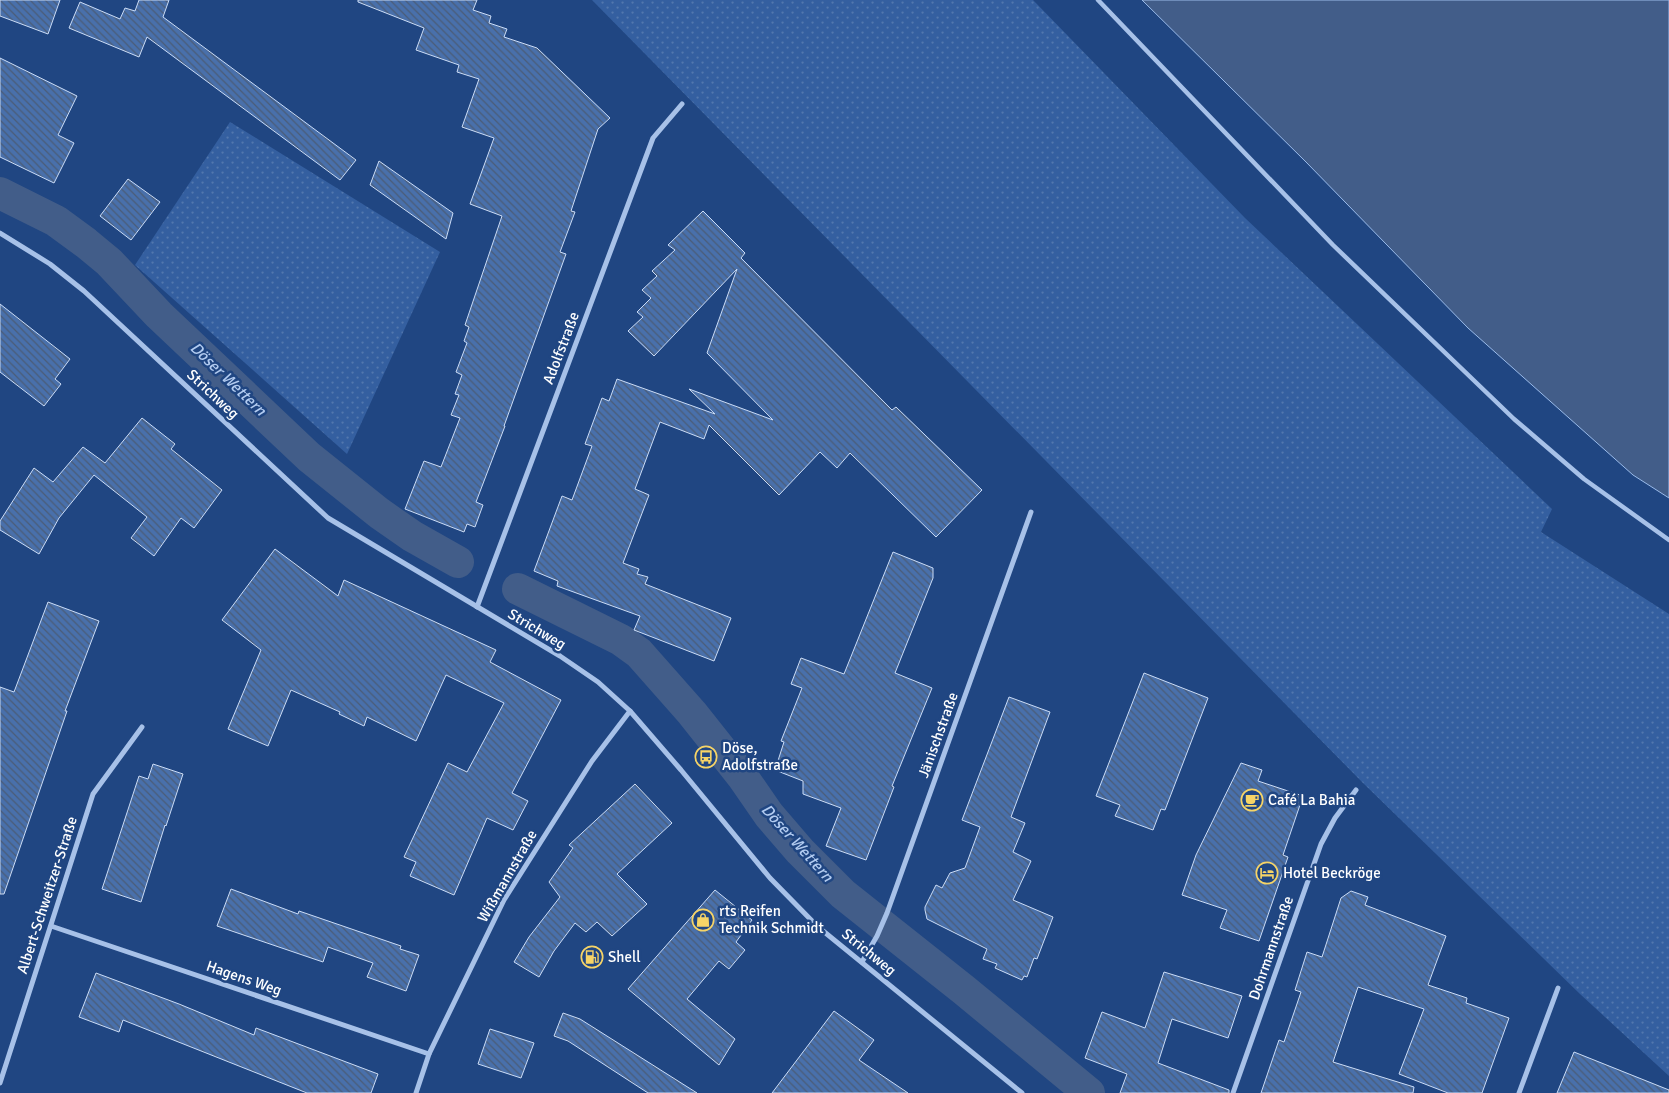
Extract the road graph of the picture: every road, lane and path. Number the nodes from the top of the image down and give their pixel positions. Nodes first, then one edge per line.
1 (1098, 0) edge
2 (682, 104) dead end
3 (0, 233) edge
4 (1031, 512) dead end
5 (1669, 540) edge
6 (477, 607) junction
7 (630, 711) junction
8 (142, 727) dead end
9 (1356, 790) dead end
10 (51, 926) junction
11 (862, 962) junction
12 (1558, 988) dead end
13 (429, 1054) junction
14 (0, 1083) edge
15 (416, 1093) edge
16 (1022, 1093) edge
17 (1234, 1093) edge
18 (1519, 1093) edge

1 - 5 street
2 - 6 street, Adolfstraße
3 - 6 street, Strichweg
4 - 11 street, Jänischstraße
6 - 7 street, Strichweg
7 - 11 street, Strichweg
7 - 13 street, Wißmannstraße
8 - 10 street, Albert-Schweitzer-Straße
9 - 17 street, Dohrmannstraße
10 - 13 street, Hagens Weg
10 - 14 street, Albert-Schweitzer-Straße
11 - 16 street, Strichweg
12 - 18 street
13 - 15 street, Wißmannstraße

